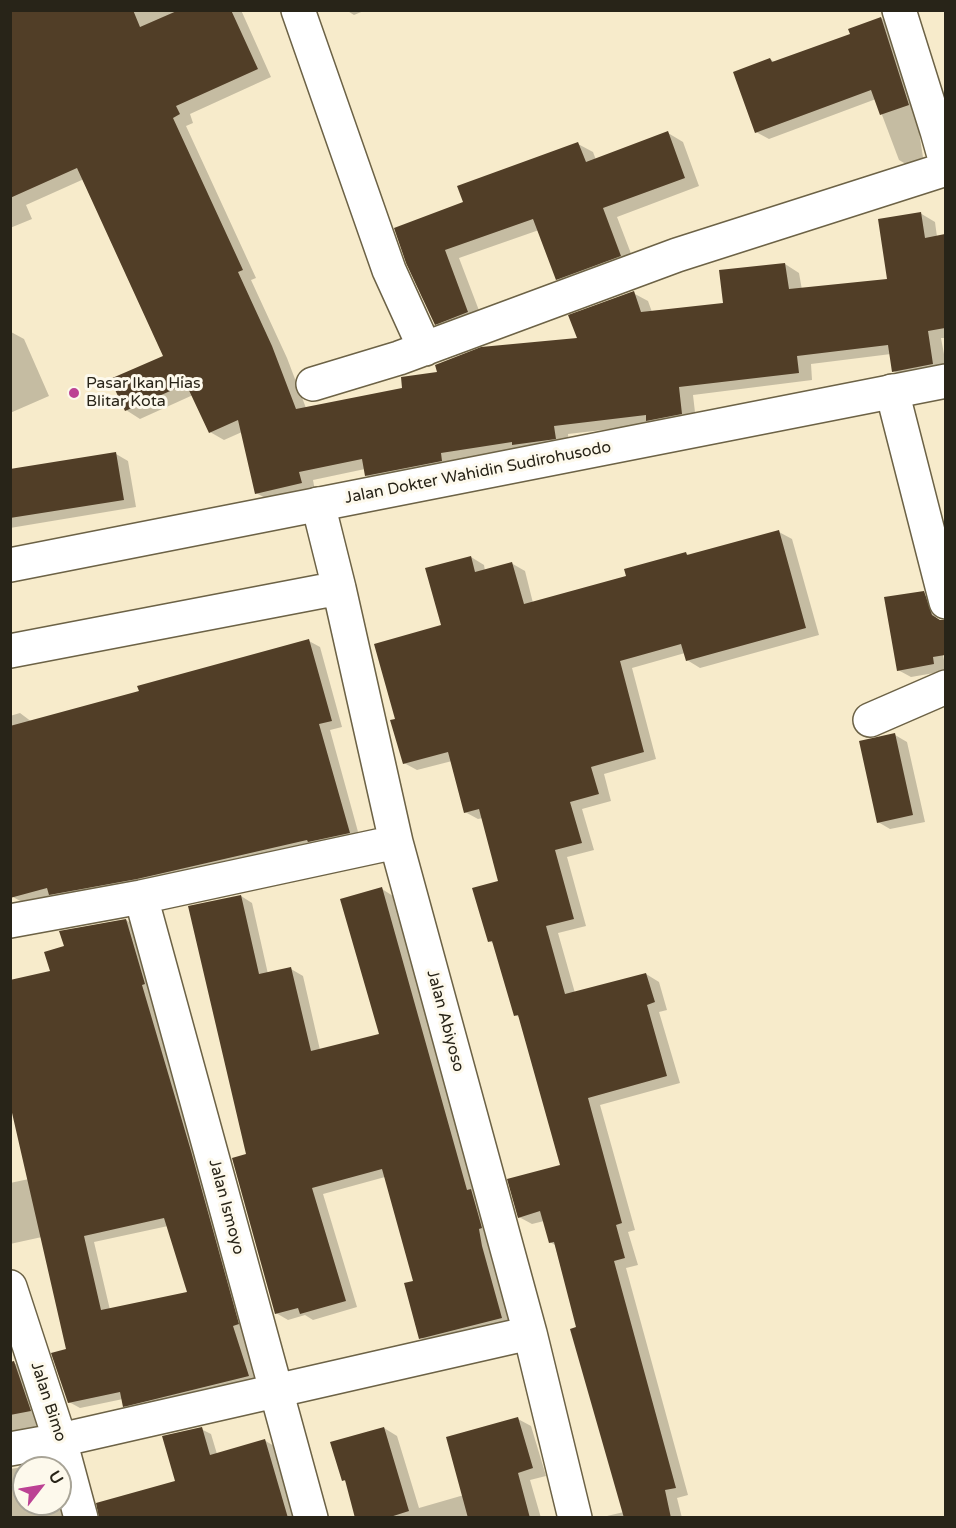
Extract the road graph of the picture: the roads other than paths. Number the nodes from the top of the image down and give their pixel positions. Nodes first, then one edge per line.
1 (298, 10) edge
2 (898, 10) edge
3 (945, 163) edge
4 (945, 169) edge
5 (425, 349) junction
6 (945, 381) edge
7 (313, 384) dead end
8 (892, 391) junction
9 (320, 514) junction
10 (10, 565) edge
11 (339, 588) junction
12 (945, 602) edge
13 (10, 651) edge
14 (945, 687) edge
15 (870, 720) dead end
16 (396, 842) junction
17 (141, 897) junction
18 (10, 921) edge
19 (10, 1287) edge
20 (530, 1333) junction
21 (276, 1391) junction
22 (60, 1440) junction
23 (10, 1449) edge
24 (81, 1518) edge
25 (311, 1518) edge
26 (575, 1518) edge

1 - 5 street
2 - 3 street
4 - 5 street
5 - 7 street
6 - 8 street, Jalan Dokter Wahidin Sudirohusodo
8 - 9 street, Jalan Dokter Wahidin Sudirohusodo
8 - 12 street
9 - 10 street, Jalan Dokter Wahidin Sudirohusodo
9 - 11 street, Jalan Abiyoso
11 - 13 street
11 - 16 street, Jalan Abiyoso
14 - 15 street
16 - 17 street
16 - 20 street, Jalan Abiyoso
17 - 18 street
17 - 21 street, Jalan Ismoyo
19 - 22 street, Jalan Bimo
20 - 21 street
20 - 26 street, Jalan Abiyoso
21 - 22 street
21 - 25 street, Jalan Ismoyo
22 - 23 street
22 - 24 street, Jalan Bimo

